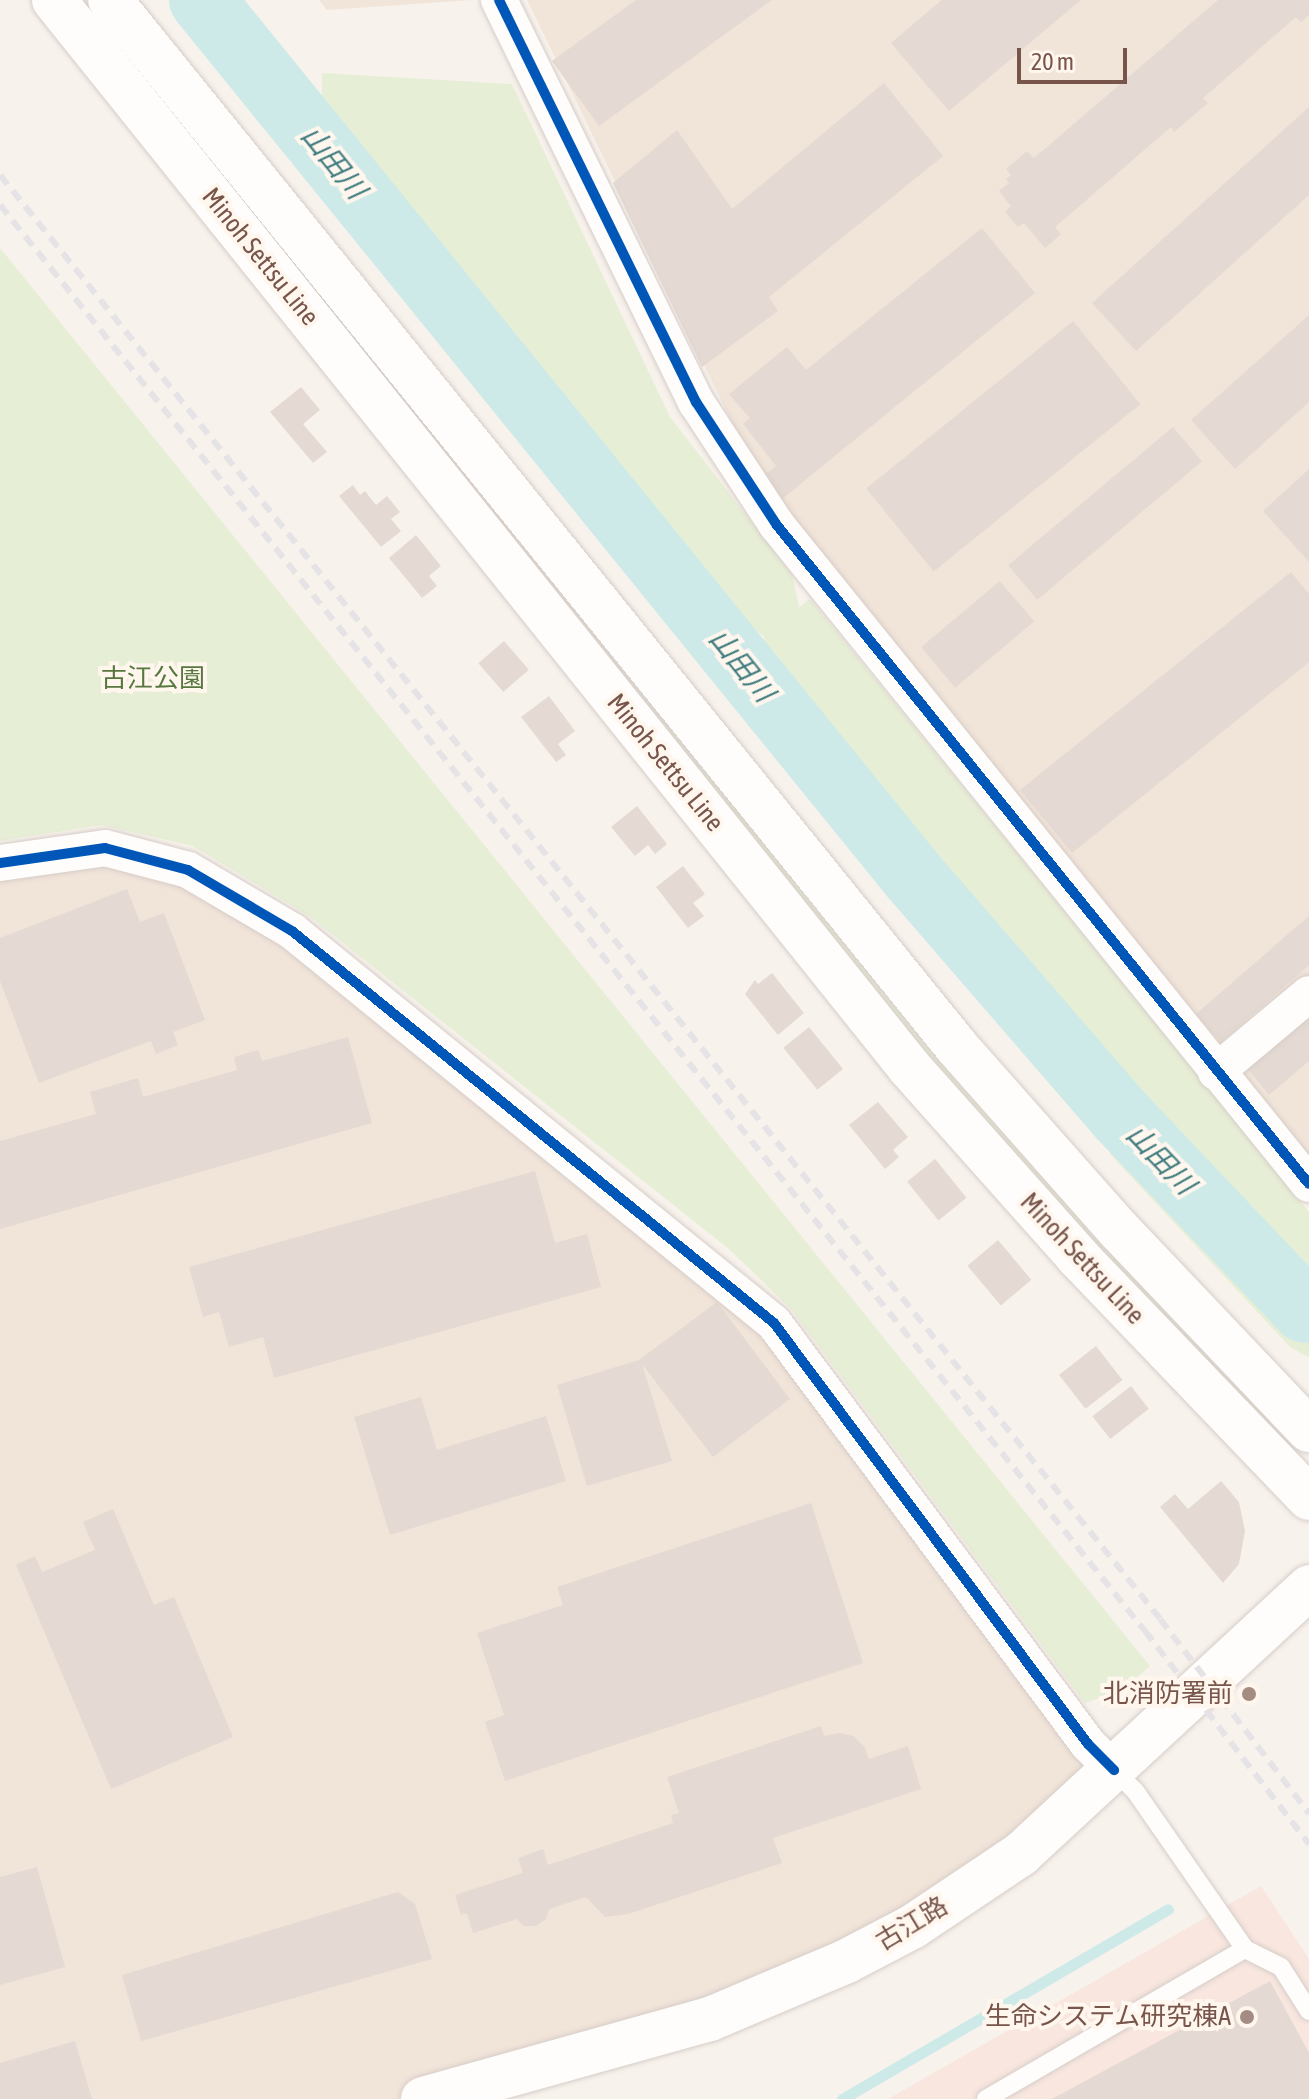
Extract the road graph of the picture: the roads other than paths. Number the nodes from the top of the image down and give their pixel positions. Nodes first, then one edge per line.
1 (54, 0) edge
2 (110, 0) edge
3 (499, 0) edge
4 (0, 863) edge
5 (1309, 994) edge
6 (1216, 1072) junction
7 (1309, 1184) edge
8 (1309, 1430) edge
9 (1309, 1498) edge
10 (1309, 1587) edge
11 (1114, 1770) junction
12 (1245, 1949) junction
13 (1309, 2011) edge
14 (423, 2099) edge
15 (986, 2099) edge

1 - 9 main road, Minoh Settsu Line
2 - 8 main road, Minoh Settsu Line
3 - 6 street
4 - 11 street
5 - 6 street
6 - 7 street
10 - 11 main road, 古江路
11 - 12 lane
11 - 14 main road, 古江路
12 - 13 lane
12 - 15 lane

